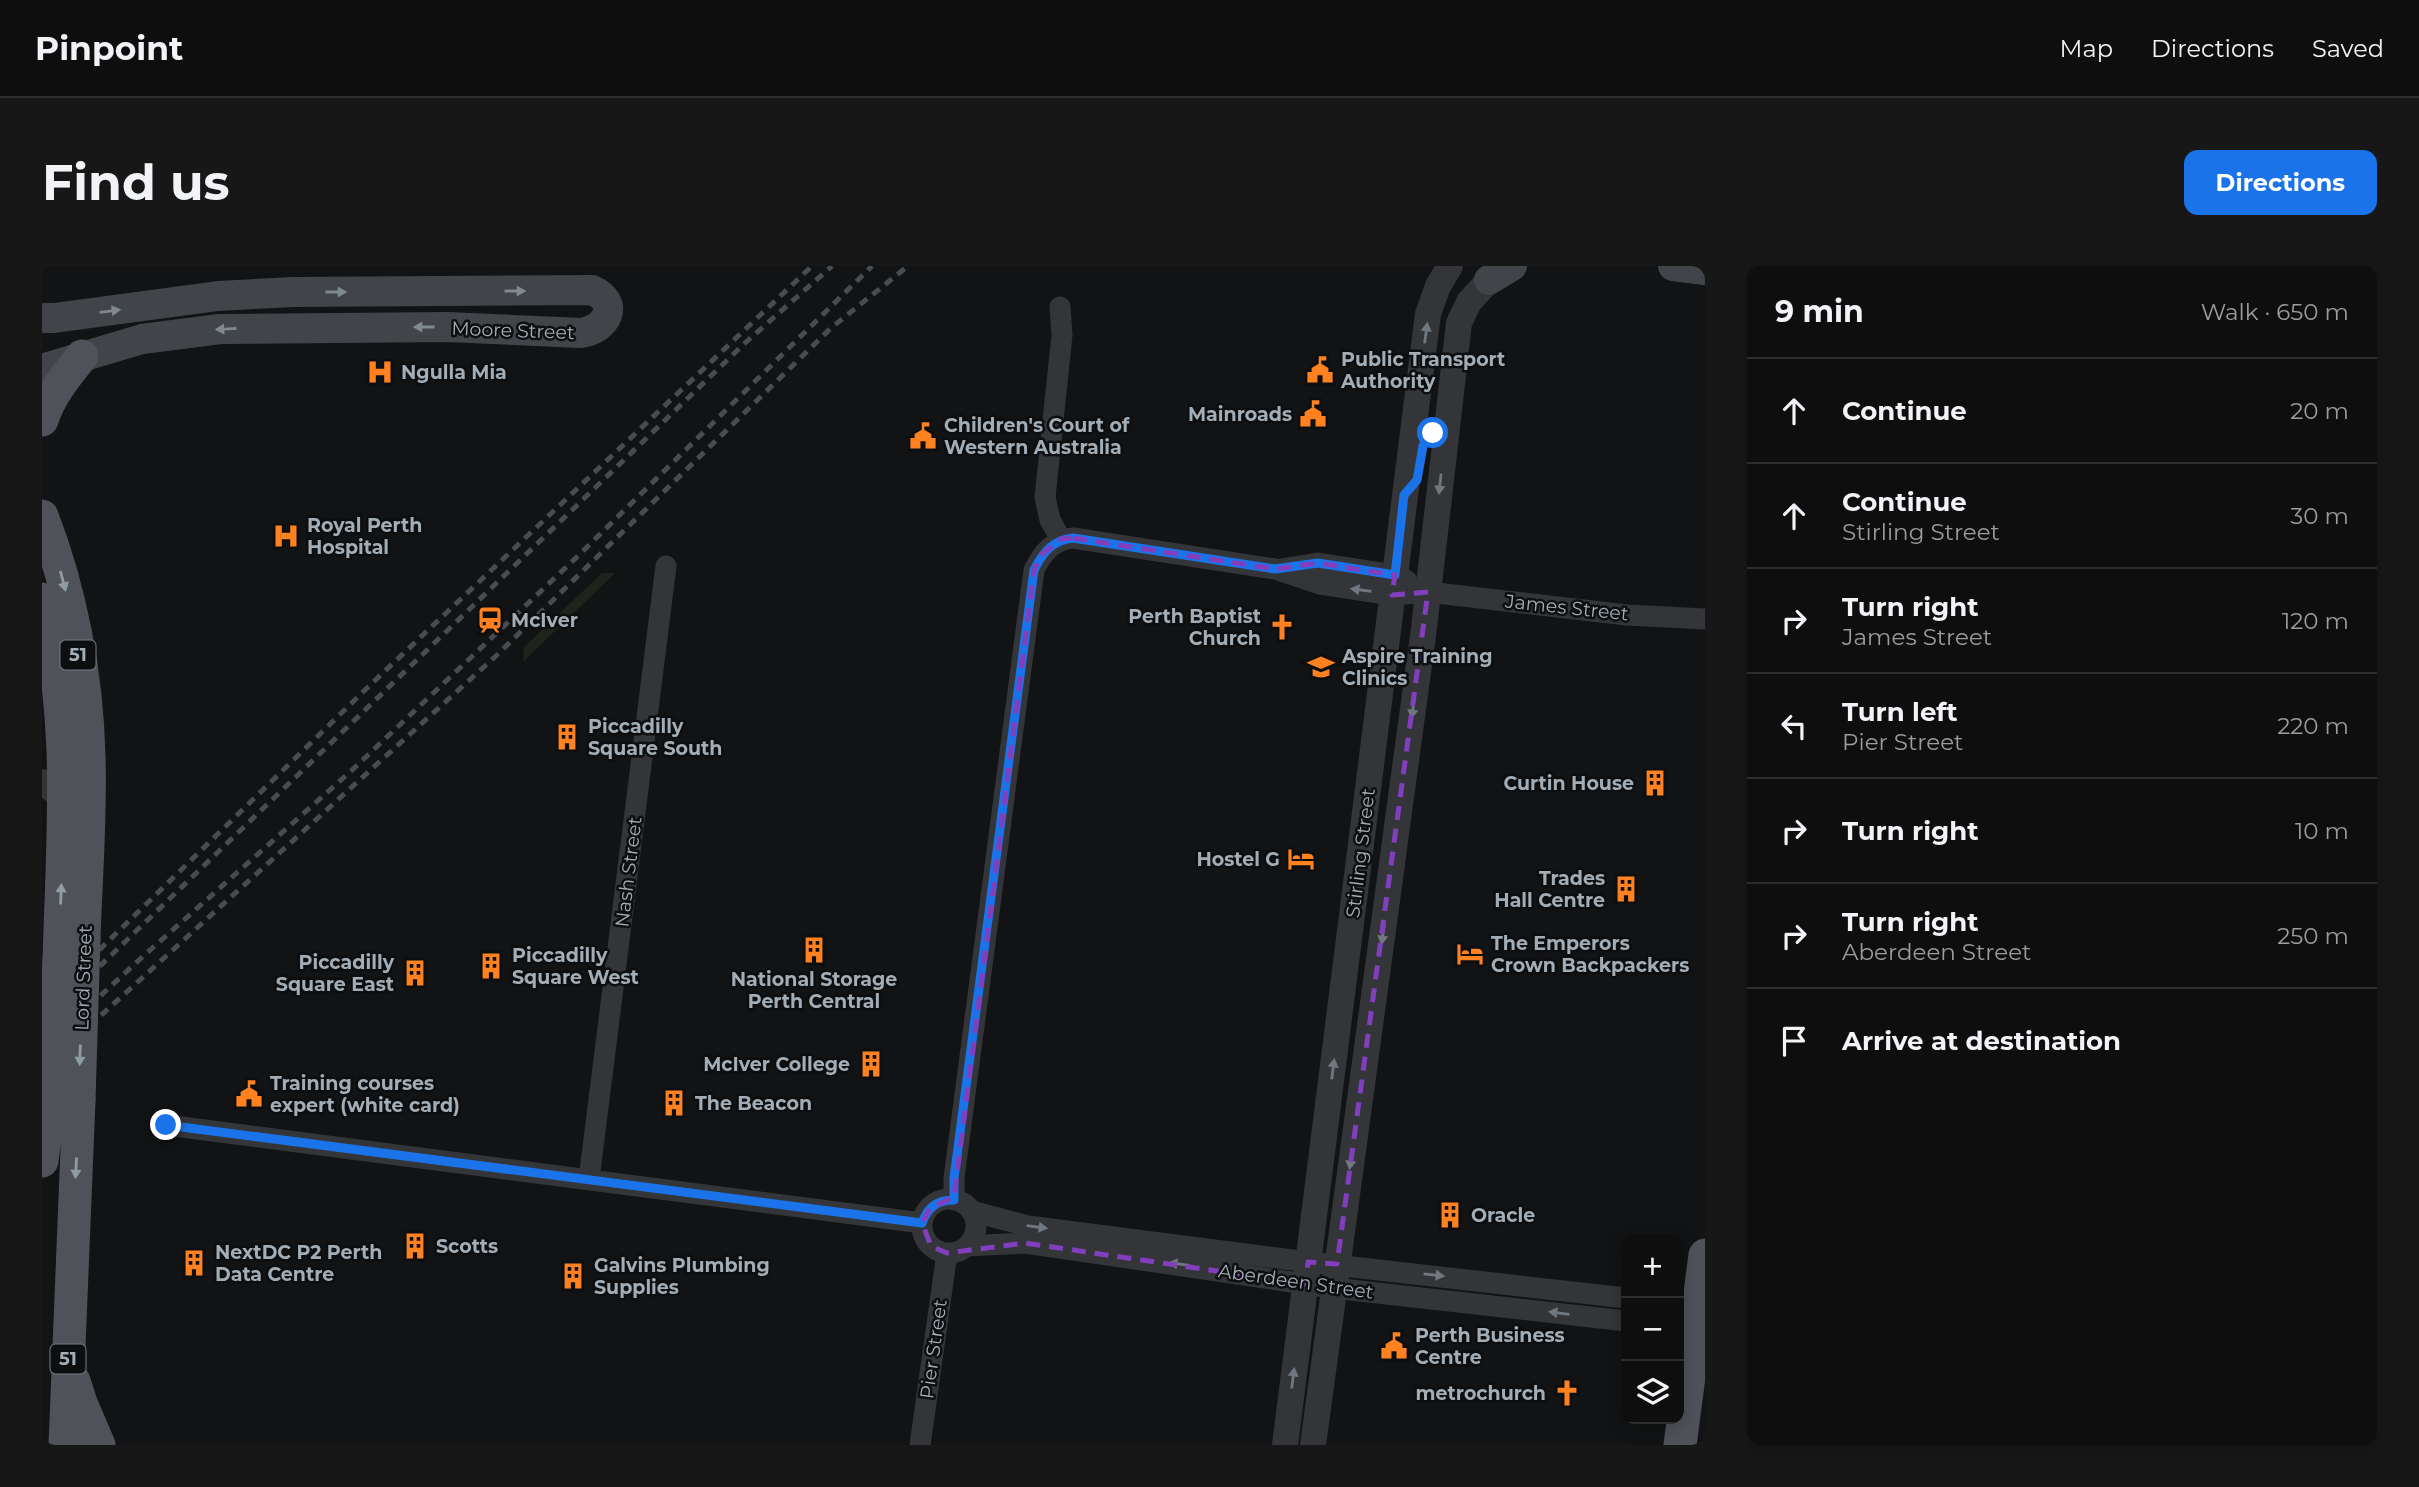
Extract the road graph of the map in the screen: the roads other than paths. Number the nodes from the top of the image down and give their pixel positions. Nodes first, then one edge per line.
1 (1450, 266) edge
2 (1673, 266) edge
3 (1705, 270) edge
4 (1500, 273) edge
5 (1060, 307) dead end
6 (42, 318) edge
7 (82, 356) junction
8 (42, 369) edge
9 (42, 420) edge
10 (1447, 429) junction
11 (1404, 495) junction
12 (42, 516) edge
13 (1061, 539) junction
14 (666, 566) dead end
15 (1393, 585) junction
16 (1429, 592) junction
17 (42, 598) edge
18 (1705, 619) edge
19 (52, 724) edge
20 (53, 789) edge
21 (166, 1125) dead end
22 (42, 1161) edge
23 (589, 1179) junction
24 (963, 1206) junction
25 (922, 1223) junction
26 (957, 1250) junction
27 (1705, 1255) edge
28 (1307, 1273) junction
29 (1335, 1276) junction
30 (1621, 1298) edge
31 (1693, 1318) edge
32 (1621, 1320) edge
33 (68, 1362) junction
34 (65, 1445) edge
35 (99, 1445) edge
36 (920, 1445) edge
37 (1285, 1445) edge
38 (1313, 1445) edge
39 (1680, 1445) edge

11 -> 1 street, Stirling Street
2 - 3 main road
4 - 10 street, Stirling Street
5 - 13 street
6 -> 7 main road, Moore Street
7 - 8 main road, Moore Street
7 - 9 main road
10 - 11 street
10 -> 16 street, Stirling Street
11 - 15 street, Stirling Street
12 -> 33 main road, Lord Street / 51, bridge
13 - 15 street, James Street
13 - 24 street
14 - 23 street, Nash Street
15 - 16 street, James Street
28 -> 15 street, Stirling Street
16 - 18 street, James Street
16 -> 29 street, Stirling Street
17 - 19 main road, Lord Street / 51
19 - 20 main road, Lord Street / 51
22 -> 20 main road, Lord Street / 51, bridge
21 - 23 street
23 - 25 street
24 - 25 street
24 - 26 street
24 -> 28 street, Aberdeen Street
25 - 26 street
28 -> 26 street, Aberdeen Street
26 - 36 street, Pier Street
27 - 31 main road
28 - 29 street, Aberdeen Street
37 -> 28 street, Stirling Street
29 -> 30 street, Aberdeen Street
32 -> 29 street, Aberdeen Street
29 - 38 street, Stirling Street
31 - 39 main road
33 - 34 main road, Lord Street / 51
33 - 35 main road

